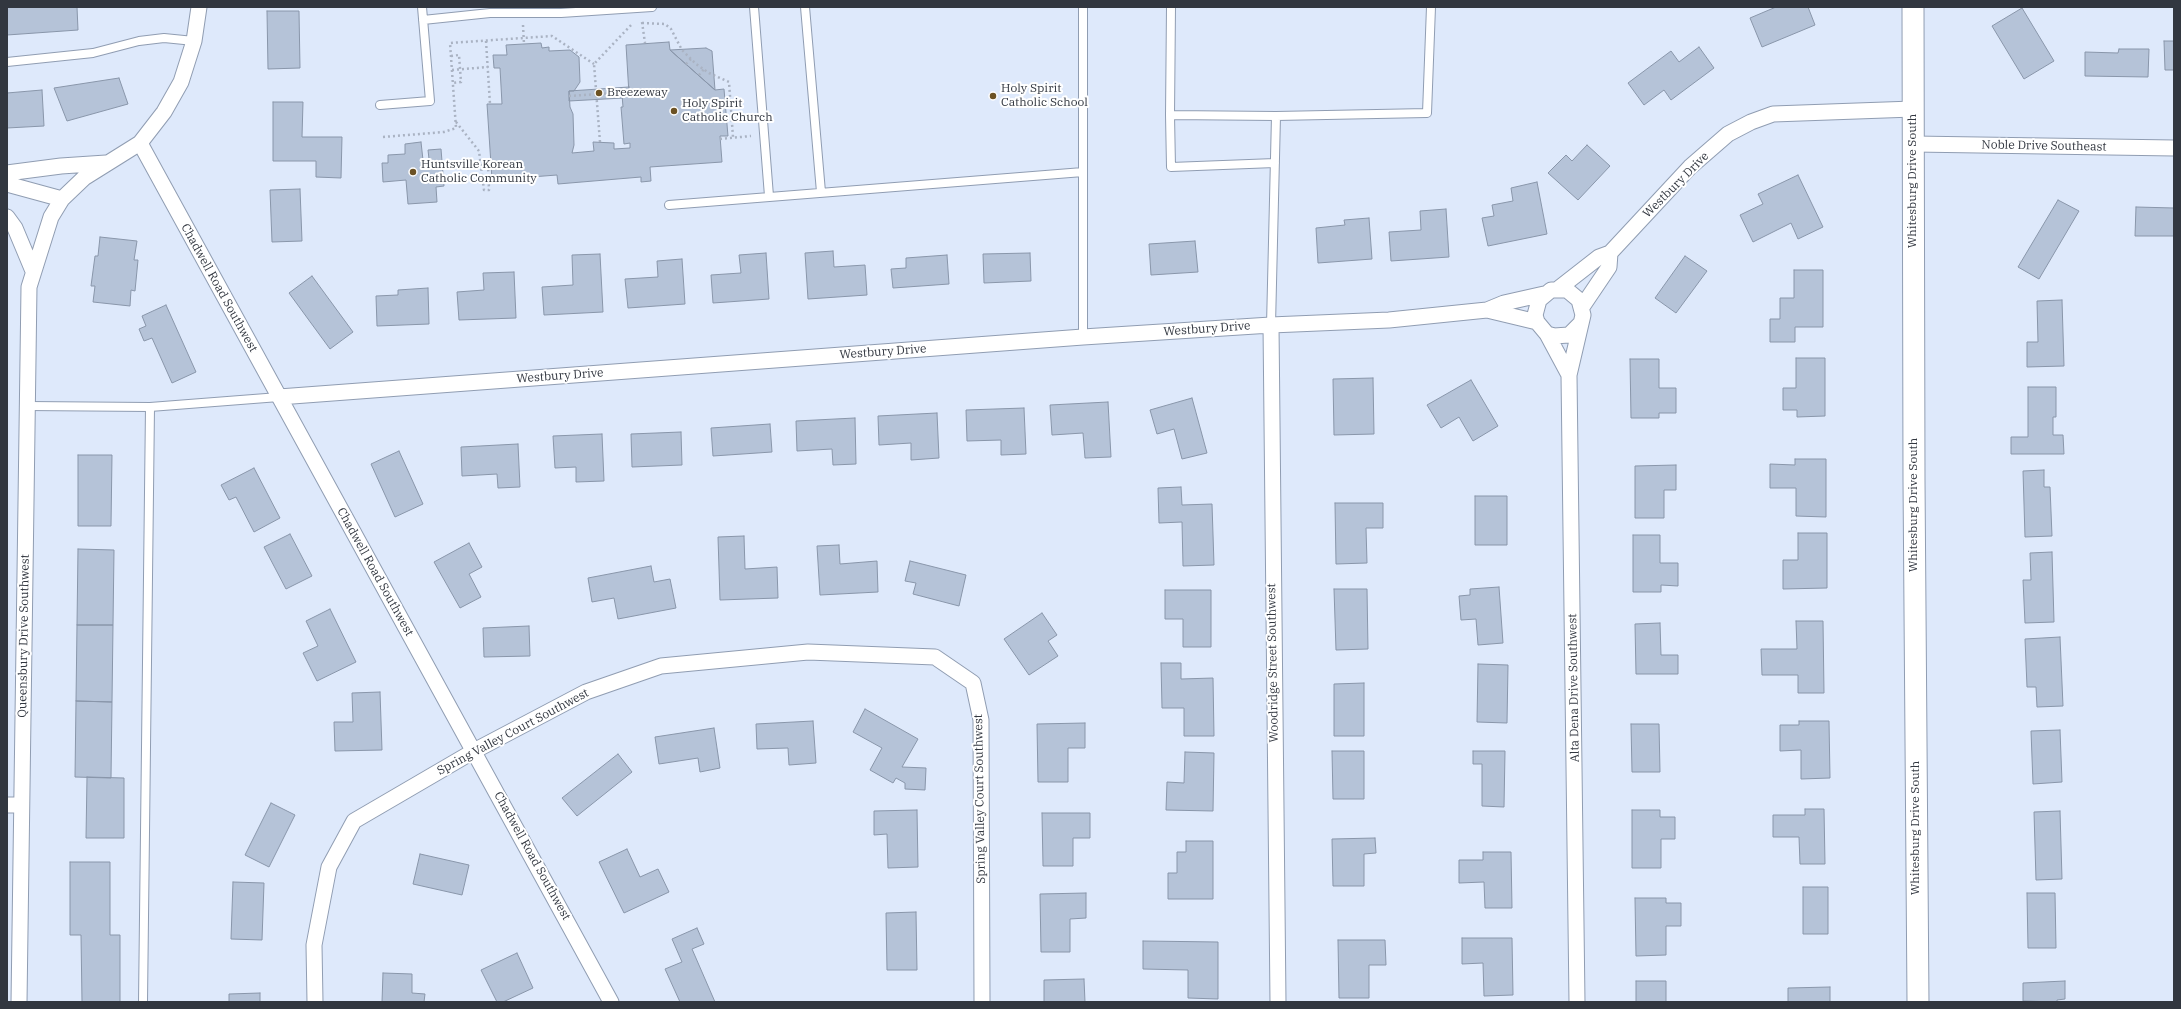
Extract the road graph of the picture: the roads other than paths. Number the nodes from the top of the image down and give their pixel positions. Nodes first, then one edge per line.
1 (199, 7) edge
2 (422, 7) edge
3 (652, 7) edge
4 (754, 7) edge
5 (805, 7) edge
6 (1083, 7) edge
7 (1170, 7) edge
8 (1431, 7) edge
9 (1913, 7) edge
10 (492, 10) edge
11 (559, 10) edge
12 (423, 20) junction
13 (194, 41) junction
14 (7, 62) edge
15 (380, 105) dead end
16 (1913, 109) junction
17 (1170, 115) junction
18 (1276, 116) junction
19 (140, 143) junction
20 (1914, 144) junction
21 (2174, 148) edge
22 (108, 163) junction
23 (1275, 163) junction
24 (1083, 172) junction
25 (7, 173) edge
26 (7, 184) edge
27 (822, 192) junction
28 (769, 196) junction
29 (62, 199) junction
30 (669, 205) dead end
31 (7, 217) edge
32 (1610, 253) junction
33 (33, 271) junction
34 (1558, 289) junction
35 (1544, 294) junction
36 (1582, 307) junction
37 (1487, 310) junction
38 (1537, 322) junction
39 (1581, 323) junction
40 (1271, 325) junction
41 (1547, 334) junction
42 (1083, 337) junction
43 (1569, 375) junction
44 (279, 397) junction
45 (27, 406) junction
46 (150, 407) junction
47 (474, 751) junction
48 (14, 805) edge
49 (19, 1002) edge
50 (143, 1002) edge
51 (315, 1002) edge
52 (611, 1002) edge
53 (982, 1002) edge
54 (1278, 1002) edge
55 (1577, 1002) edge
56 (1918, 1002) edge

1 - 13 street, Queensbury Drive Southwest
2 - 12 lane
3 - 11 lane
4 - 28 lane
5 - 27 lane
6 - 24 lane
7 - 17 lane
8 - 18 lane
9 - 16 main road, Whitesburg Drive South
10 - 11 lane
10 - 12 lane
12 - 15 lane
13 - 14 lane
13 - 19 street, Queensbury Drive Southwest
16 - 20 main road, Whitesburg Drive South
16 - 32 street, Westbury Drive
17 - 18 lane
17 - 23 lane
18 - 23 lane
19 - 22 street, Queensbury Drive Southwest
19 - 44 street, Chadwell Road Southwest
20 - 21 street, Noble Drive Southeast
20 - 56 main road, Whitesburg Drive South
22 - 25 street, Queensbury Drive Southwest
22 - 29 street, Queensbury Drive Southwest
23 - 40 lane
24 - 27 lane
24 - 42 lane
26 - 29 street
27 - 28 lane
28 - 30 lane
29 - 33 street, Queensbury Drive Southwest
31 - 33 street
32 - 34 street, Westbury Drive
32 - 36 street
33 - 45 street, Queensbury Drive Southwest
34 - 35 street
34 - 36 street
35 - 37 street, Westbury Drive
35 - 38 street
36 - 39 street
37 - 38 street, Westbury Drive
37 - 40 street, Westbury Drive
38 - 41 street
39 - 41 street
39 - 43 street, Alta Dena Drive Southwest
40 - 42 street, Westbury Drive
40 - 54 street, Woodridge Street Southwest
41 - 43 street, Alta Dena Drive Southwest
42 - 44 street, Westbury Drive
43 - 55 street, Alta Dena Drive Southwest
44 - 46 lane
44 - 47 street, Chadwell Road Southwest
45 - 46 lane
45 - 48 street, Queensbury Drive Southwest
46 - 50 lane
47 - 51 street, Spring Valley Court Southwest
47 - 52 street, Chadwell Road Southwest
47 - 53 street, Spring Valley Court Southwest
48 - 49 street, Queensbury Drive Southwest

